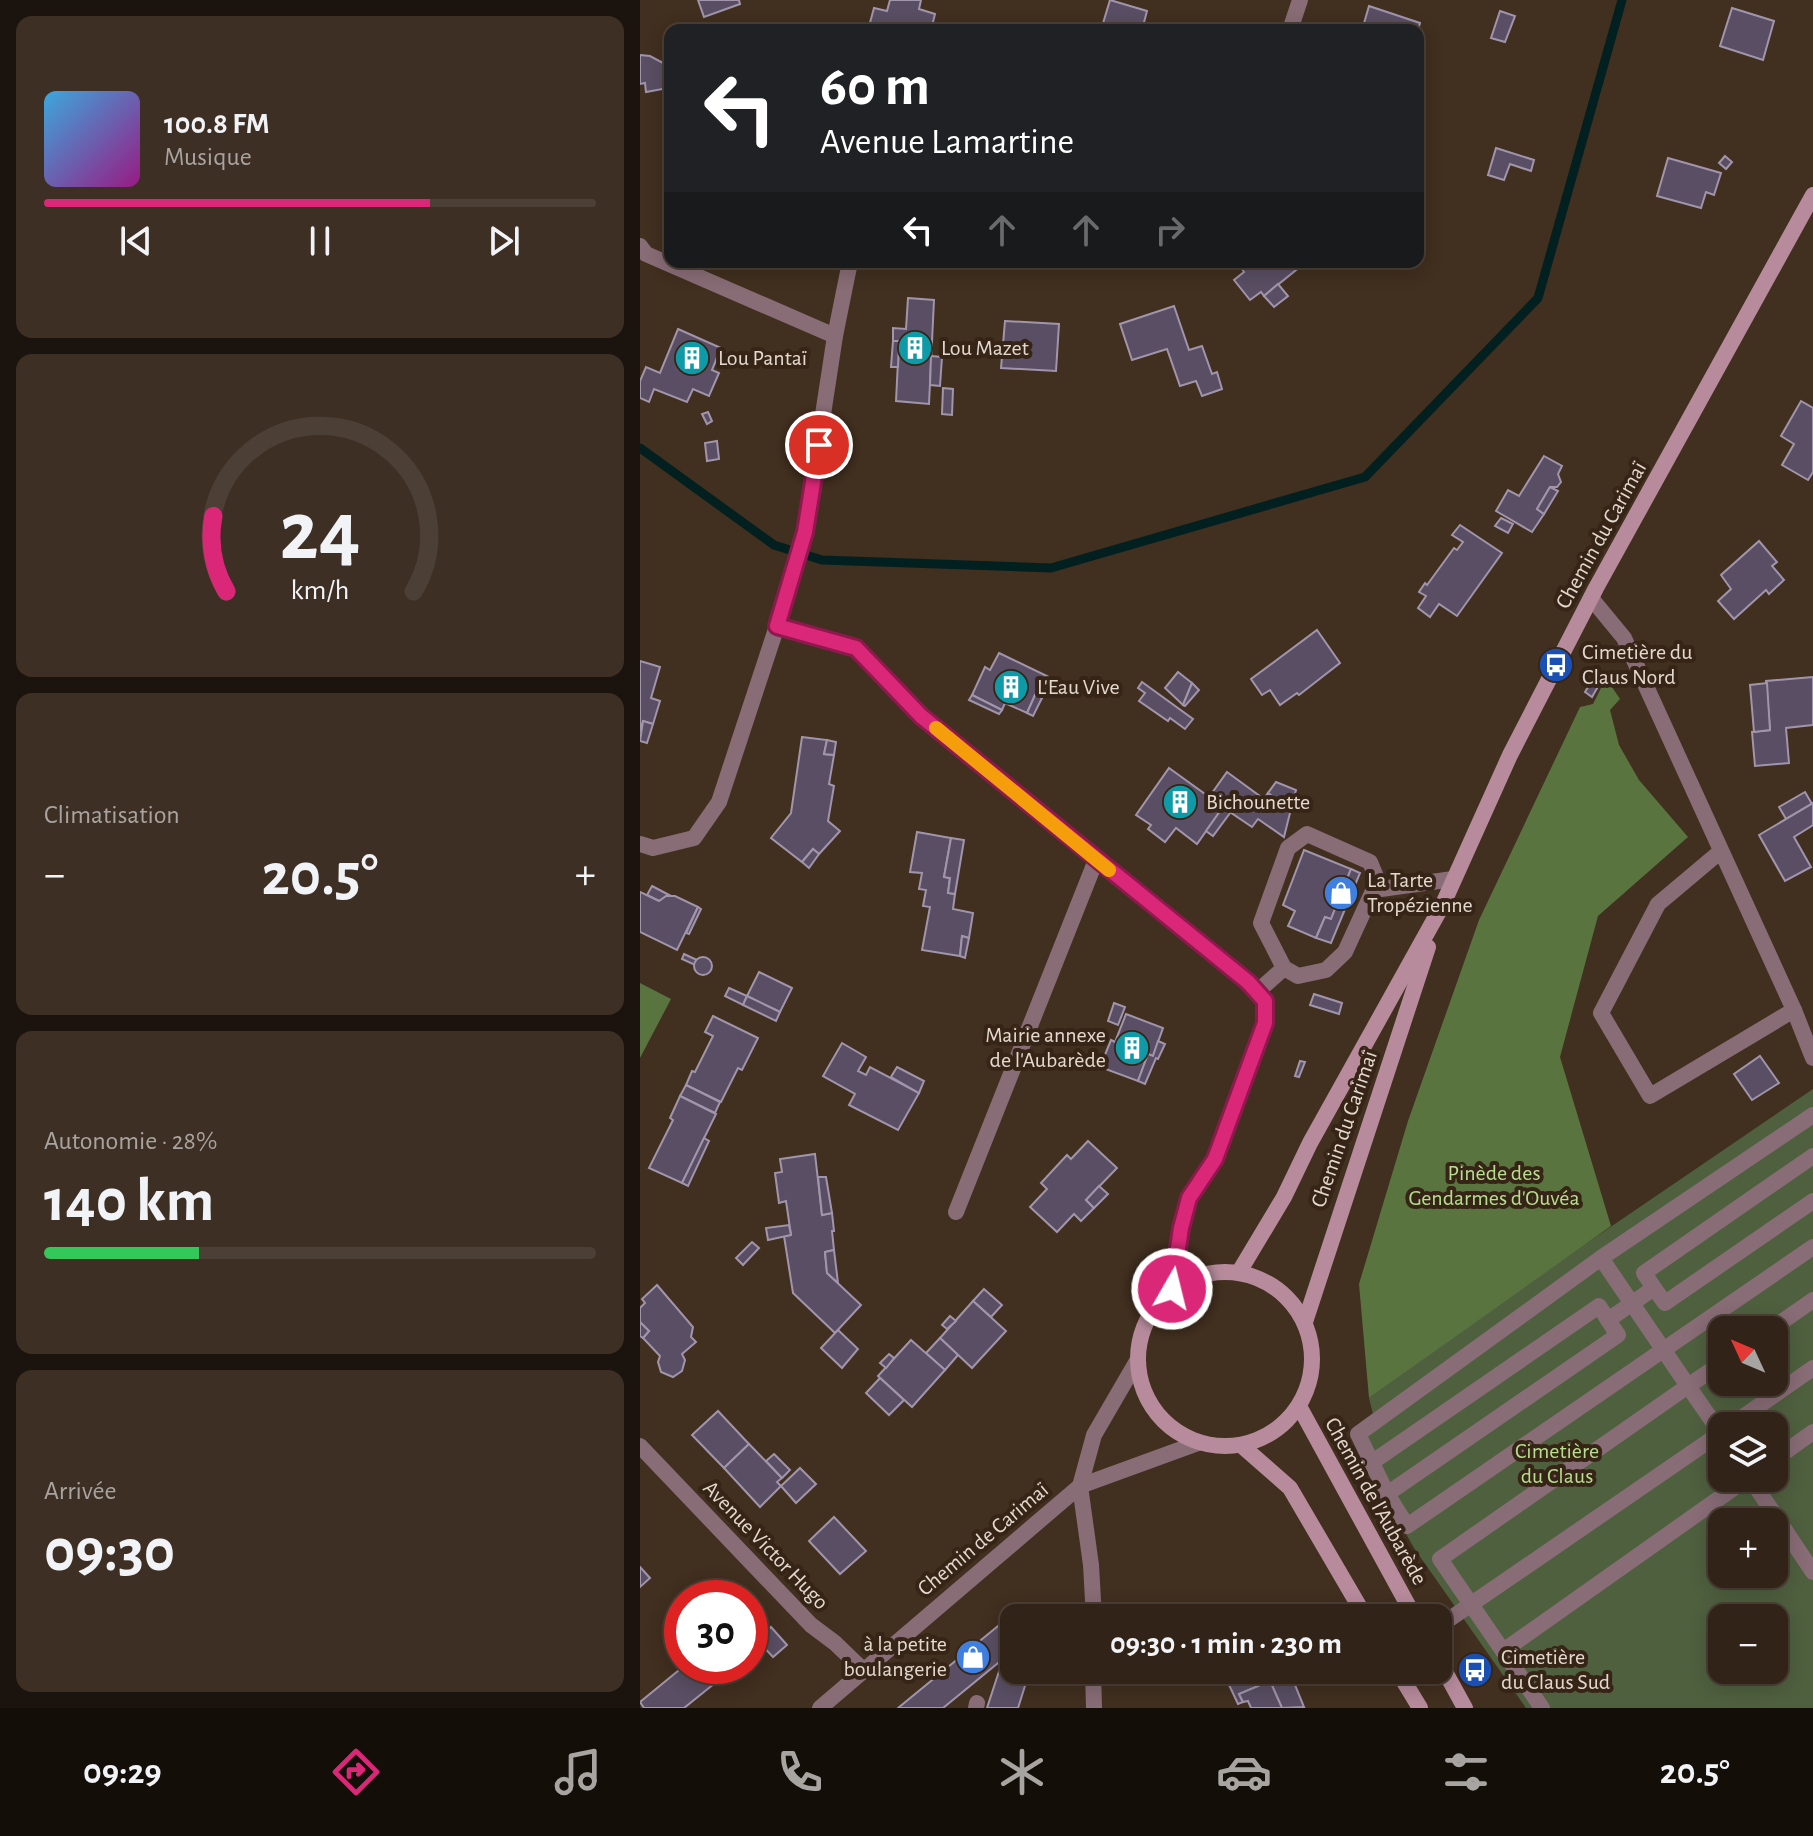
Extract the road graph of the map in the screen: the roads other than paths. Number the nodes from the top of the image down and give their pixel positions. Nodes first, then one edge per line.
1 (1300, 0) edge
2 (1292, 24) edge
3 (1813, 195) edge
4 (640, 246) edge
5 (664, 262) edge
6 (678, 268) edge
7 (849, 268) edge
8 (835, 336) junction
9 (1591, 598) junction
10 (777, 626) junction
11 (640, 844) edge
12 (1721, 851) junction
13 (1096, 860) junction
14 (1453, 879) junction
15 (1378, 880) junction
16 (1443, 904) junction
17 (1284, 968) junction
18 (1257, 992) junction
19 (1794, 1010) junction
20 (1809, 1036) edge
21 (1813, 1058) edge
22 (1813, 1115) edge
23 (1813, 1156) edge
24 (1813, 1201) edge
25 (956, 1212) dead end
26 (1813, 1247) edge
27 (1601, 1258) junction
28 (1239, 1272) junction
29 (1654, 1288) junction
30 (1172, 1289) junction
31 (1813, 1300) edge
32 (1633, 1303) junction
33 (1788, 1317) edge
34 (1608, 1320) junction
35 (1305, 1322) junction
36 (1665, 1349) junction
37 (1137, 1361) junction
38 (1813, 1368) edge
39 (1708, 1372) edge
40 (1688, 1386) junction
41 (1299, 1406) junction
42 (1709, 1412) edge
43 (1751, 1412) edge
44 (1813, 1432) edge
45 (1708, 1442) edge
46 (1198, 1443) junction
47 (1241, 1445) junction
48 (640, 1446) edge
49 (1788, 1450) edge
50 (1371, 1463) junction
51 (1080, 1486) junction
52 (1729, 1492) edge
53 (1759, 1492) edge
54 (1387, 1494) junction
55 (1813, 1572) edge
56 (1093, 1604) edge
57 (1358, 1604) edge
58 (1407, 1604) edge
59 (1470, 1604) junction
60 (1452, 1617) edge
61 (1503, 1651) junction
62 (863, 1670) junction
63 (1091, 1684) edge
64 (1405, 1684) edge
65 (1452, 1684) edge
66 (1089, 1705) edge
67 (820, 1708) edge
68 (1420, 1708) edge
69 (1465, 1708) edge
70 (1542, 1708) edge

1 - 2 street
3 - 9 main road, Chemin du Carimaï
4 - 5 street
6 - 8 street
7 - 8 street
8 - 10 street
9 - 12 street
9 - 14 main road, Chemin du Carimaï
10 - 11 street
10 - 13 street
12 - 19 street
12 - 19 street
13 - 18 street
13 - 25 street
14 - 15 street
14 - 16 main road, Chemin du Carimaï
15 - 17 street
15 - 17 street
16 - 28 main road, Chemin du Carimaï
16 - 35 main road, Chemin du Carimaï
17 - 18 street
18 - 30 street
19 - 20 street
20 - 21 street
22 - 27 street
23 - 29 street
24 - 29 street
26 - 36 street
27 - 32 street
27 - 50 street
28 - 30 main road
28 - 35 main road
29 - 32 street
30 - 37 main road
31 - 33 street
32 - 34 street
32 - 36 street
34 - 50 street
34 - 54 street
35 - 41 main road
36 - 40 street
36 - 54 street
37 - 46 main road
37 - 51 street
38 - 43 street
39 - 40 street
40 - 42 street
40 - 59 street
41 - 47 main road
41 - 58 main road, Chemin de l'Aubarède
44 - 49 street
45 - 59 street
46 - 47 main road
46 - 51 street, Chemin de Carimaï
47 - 57 main road
48 - 62 street, Avenue Victor Hugo
50 - 54 street
51 - 56 street
51 - 62 street, Chemin de Carimaï
52 - 61 street
53 - 55 street
59 - 60 street
59 - 61 street
61 - 70 street
62 - 67 street, Chemin de Carimaï
63 - 66 street
64 - 68 main road
65 - 69 main road

